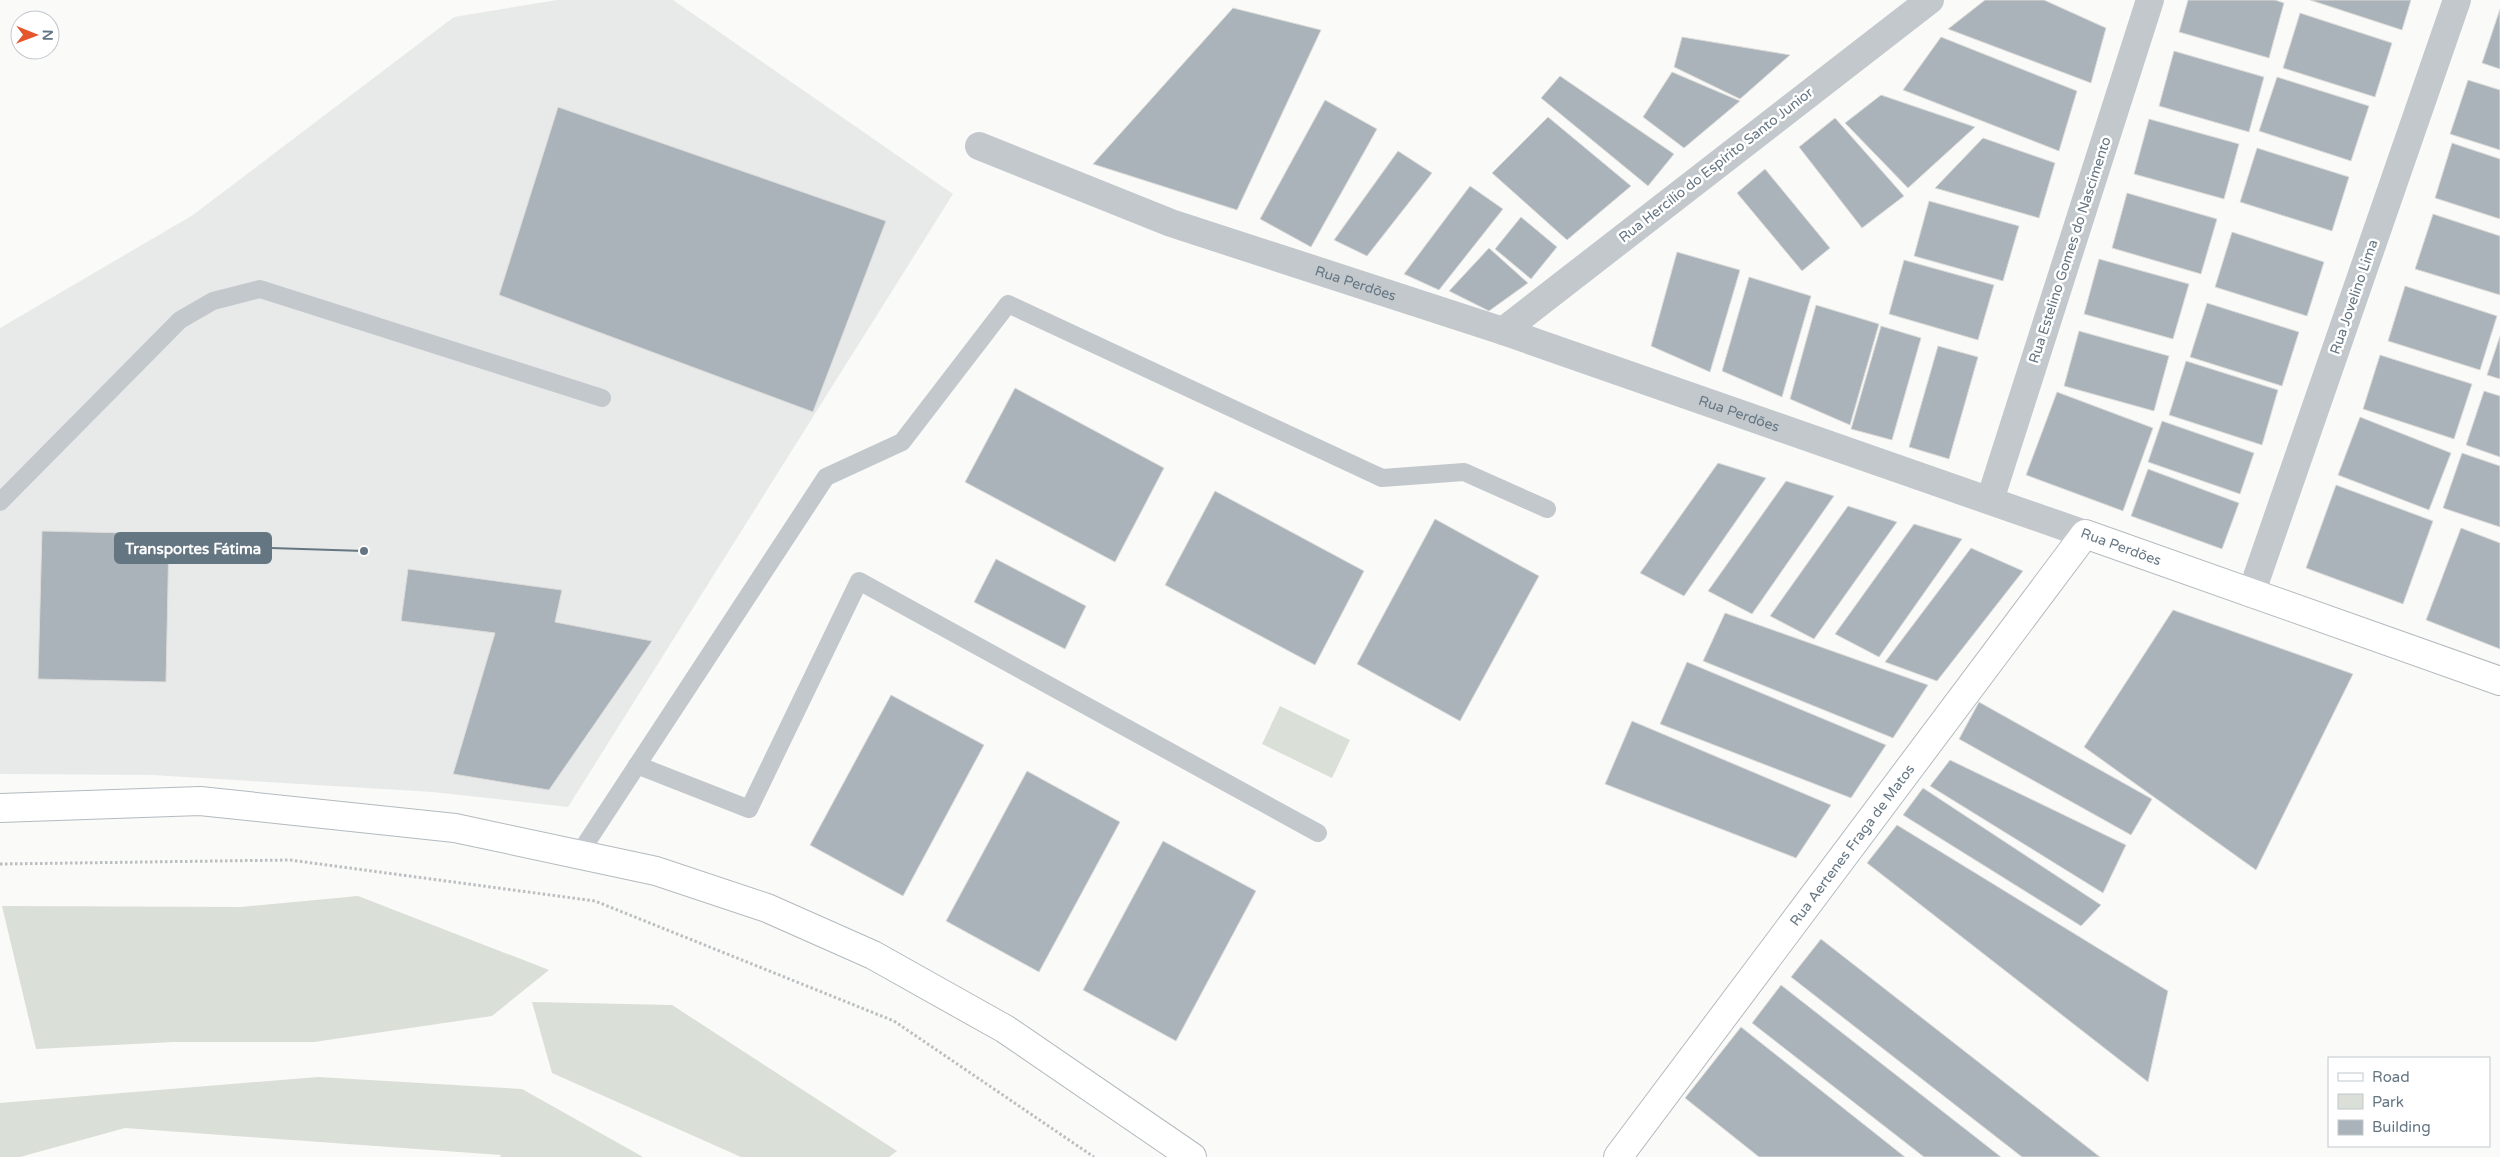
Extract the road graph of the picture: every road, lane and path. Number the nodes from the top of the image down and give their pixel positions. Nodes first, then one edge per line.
1 (1930, 0) edge
2 (2150, 0) edge
3 (2457, 0) edge
4 (978, 146) dead end
5 (1503, 330) junction
6 (602, 398) dead end
7 (1990, 500) junction
8 (0, 502) edge
9 (1547, 509) dead end
10 (2085, 534) junction
11 (2251, 594) junction
12 (2500, 681) edge
13 (637, 765) junction
14 (0, 808) edge
15 (1318, 833) dead end
16 (579, 854) junction
17 (0, 864) edge
18 (1094, 1157) edge
19 (1192, 1157) edge
20 (1618, 1157) edge

1 - 5 street, Rua Hercílio do Espírito Santo Junior
2 - 7 street, Rua Estelino Gomes do Nascimento
3 - 11 street, Rua Jovelino Lima
4 - 5 street, Rua Perdões
5 - 7 street, Rua Perdões
6 - 8 lane
7 - 10 street, Rua Perdões
9 - 13 lane
10 - 11 main road, Rua Perdões
10 - 20 main road, Rua Aertenes Fraga de Matos
11 - 12 main road, Rua Perdões
13 - 15 lane
13 - 16 lane
14 - 16 main road
16 - 19 main road
17 - 18 path

